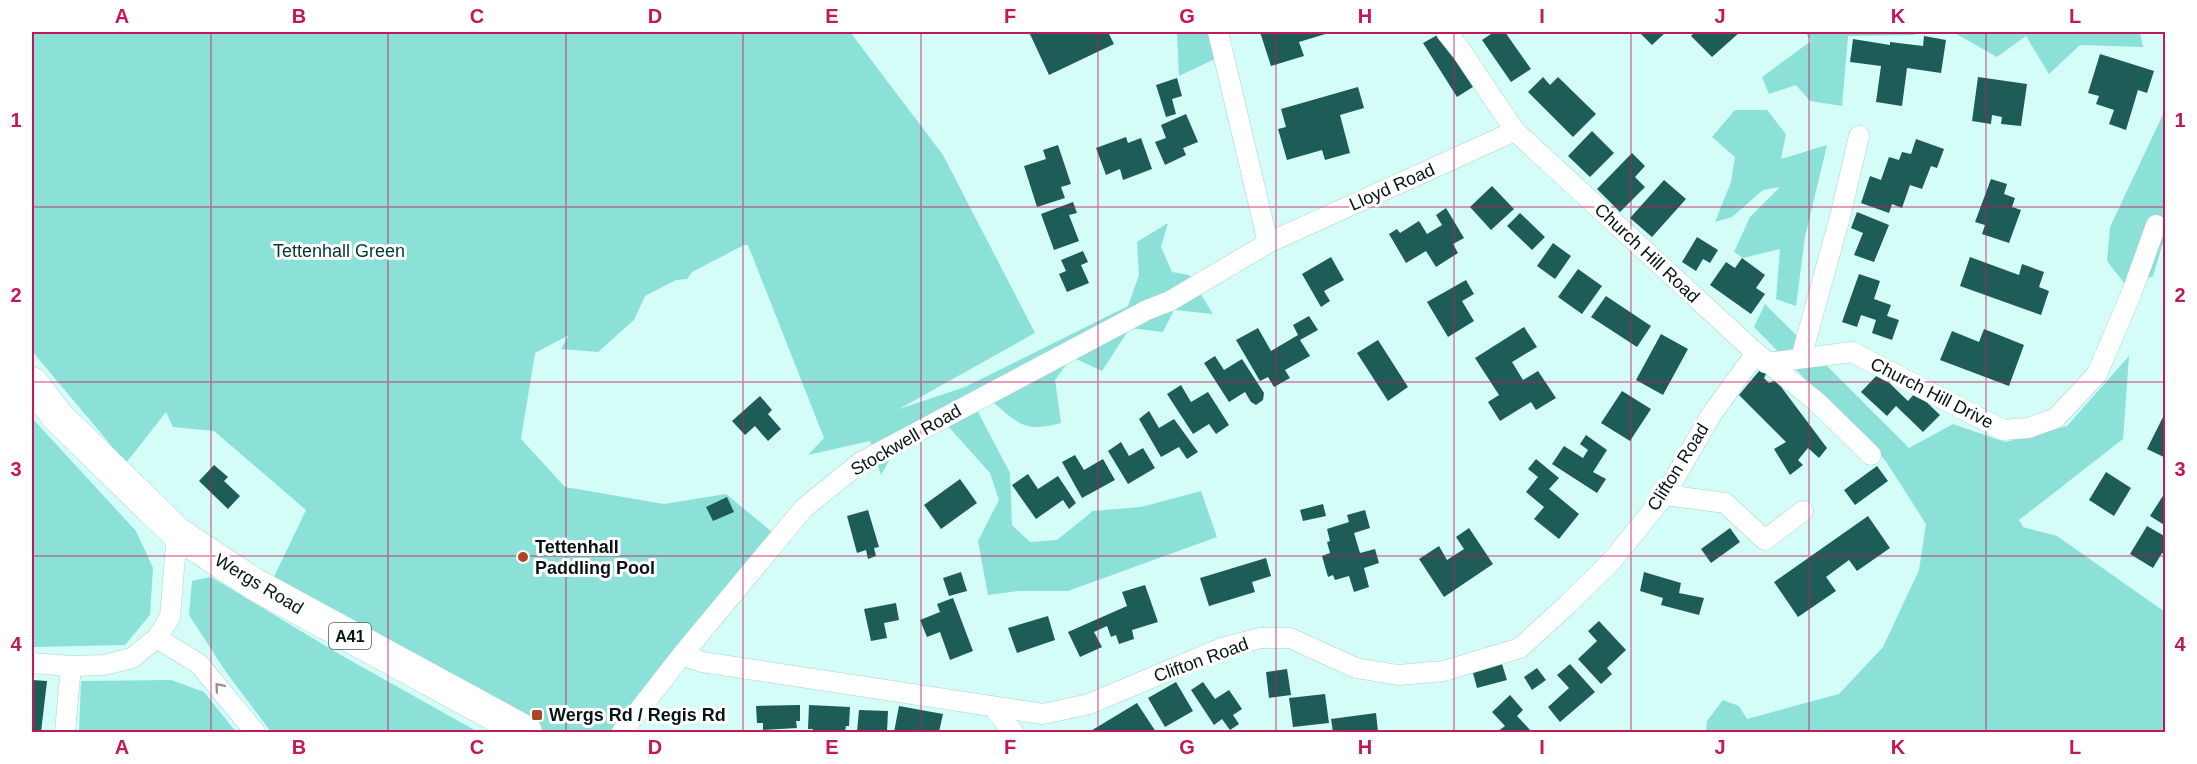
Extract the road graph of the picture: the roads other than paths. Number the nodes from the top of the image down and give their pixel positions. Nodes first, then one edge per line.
1 (1218, 32) edge
2 (1446, 32) edge
3 (1515, 131) junction
4 (1859, 136) dead end
5 (2156, 225) dead end
6 (1268, 243) junction
7 (1761, 358) junction
8 (1800, 358) junction
9 (32, 383) edge
10 (1871, 455) dead end
11 (1665, 495) junction
12 (1803, 511) dead end
13 (177, 533) junction
14 (157, 638) junction
15 (682, 655) junction
16 (32, 663) edge
17 (71, 666) junction
18 (992, 706) junction
19 (65, 732) edge
20 (255, 732) edge
21 (526, 732) edge
22 (622, 732) edge
23 (1012, 732) edge

1 - 6 street
2 - 3 street, Church Hill Road
3 - 6 street, Lloyd Road
3 - 7 street, Church Hill Road
4 - 8 street
5 - 8 street, Church Hill Drive
6 - 15 street, Stockwell Road
7 - 8 street, Church Hill Drive
7 - 10 street, Church Hill Road
7 - 11 street, Clifton Road
9 - 13 highway, Wergs Road / A41
11 - 12 street
11 - 18 street, Clifton Road
13 - 14 street
13 - 21 highway, Wergs Road / A41
14 - 17 street
20 -> 14 street
15 - 18 street, Clifton Road
15 - 22 street, Stockwell Road
16 - 17 street
17 - 19 street
18 - 23 street

